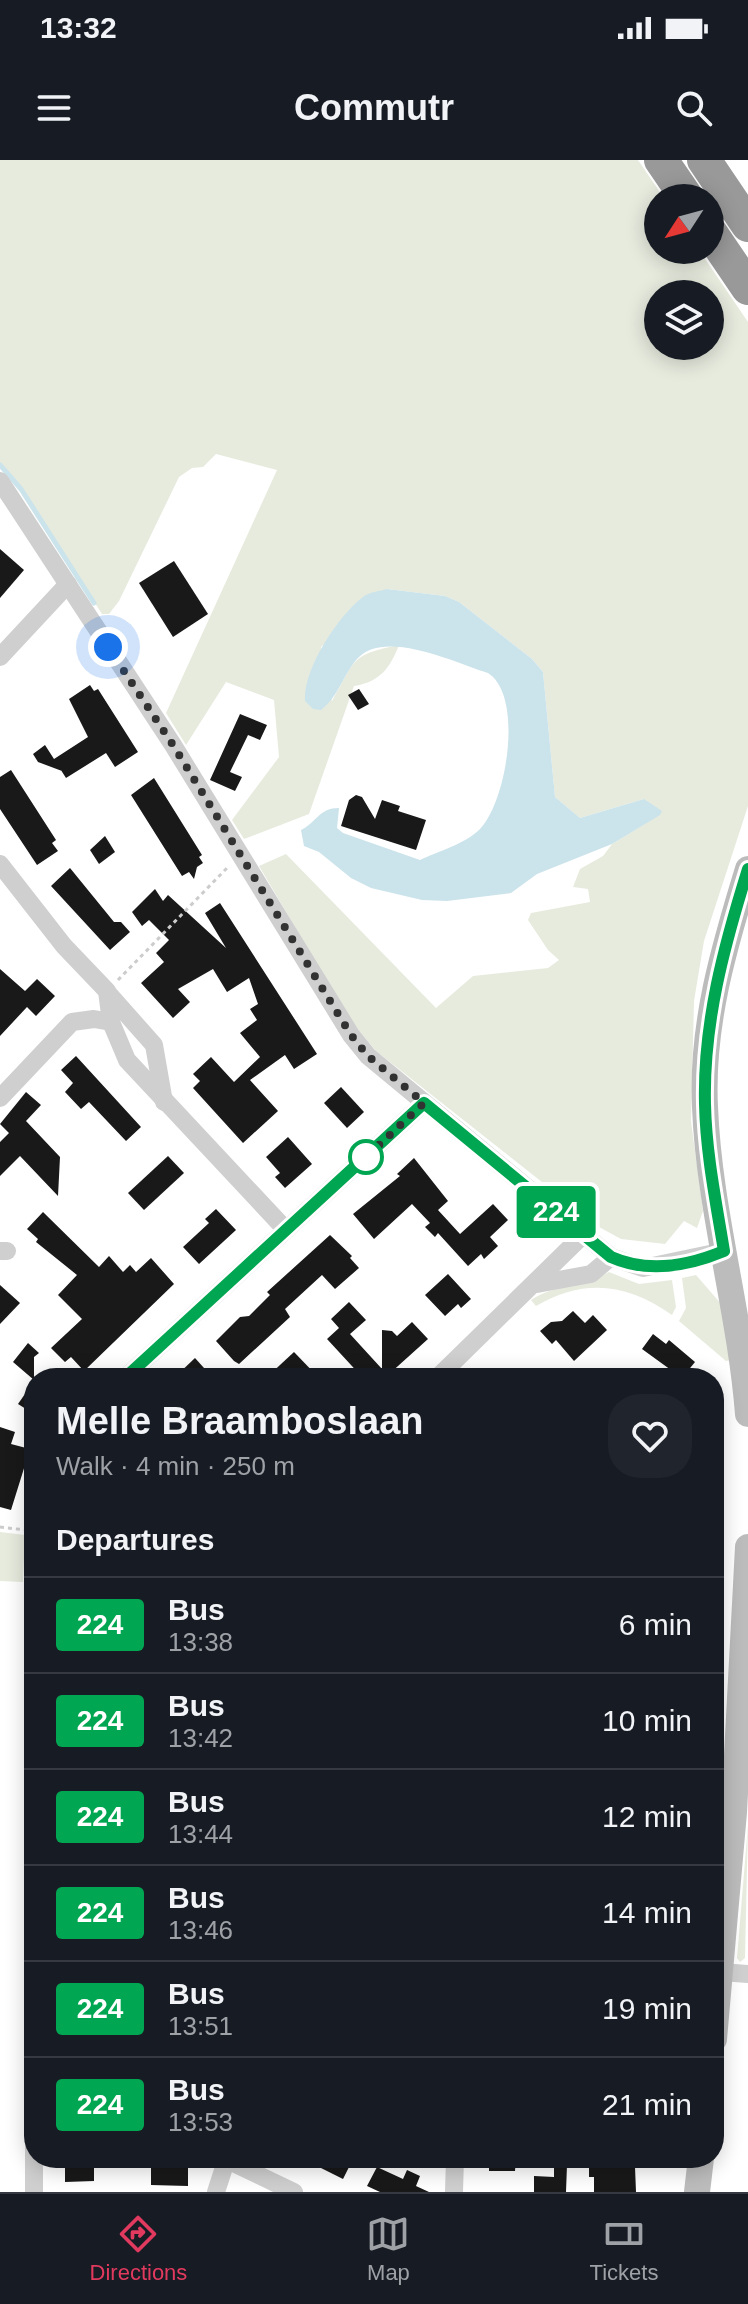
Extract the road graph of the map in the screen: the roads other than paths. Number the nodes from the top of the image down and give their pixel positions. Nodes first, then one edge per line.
1 (661, 160) edge
2 (704, 160) edge
3 (677, 184) edge
4 (748, 225) edge
5 (724, 253) edge
6 (748, 288) edge
7 (0, 481) edge
8 (68, 584) junction
9 (0, 657) edge
10 (0, 864) edge
11 (748, 869) edge
12 (107, 991) junction
13 (111, 1022) junction
14 (0, 1098) edge
15 (164, 1102) junction
16 (424, 1103) junction
17 (286, 1230) junction
18 (583, 1235) junction
19 (724, 1251) junction
20 (611, 1257) junction
21 (537, 1284) junction
22 (136, 1368) edge
23 (458, 1368) edge
24 (748, 1414) edge
25 (748, 1547) edge
26 (746, 1604) edge
27 (741, 1813) edge
28 (724, 1948) edge
29 (724, 1972) edge
30 (748, 1974) edge
31 (34, 2168) edge
32 (224, 2168) edge
33 (245, 2168) edge
34 (455, 2168) edge
35 (700, 2168) edge
36 (34, 2192) edge
37 (216, 2192) edge
38 (294, 2192) edge
39 (454, 2192) edge
40 (697, 2192) edge

1 - 3 highway
2 - 4 highway
5 - 6 highway
7 - 8 street
8 - 9 street
8 - 16 street
10 - 12 street
11 - 19 street
12 - 13 street
12 - 15 street
13 - 14 street
13 - 15 street
15 - 17 street
16 - 17 street
16 - 18 street
17 - 22 street
18 - 20 street
18 - 21 street
19 - 20 street
19 - 24 street
20 - 21 street
21 - 23 street
25 - 26 street
26 - 27 street
27 - 28 street
29 - 30 street
31 - 36 street
32 - 37 street
33 - 38 street
34 - 39 street
35 - 40 street

